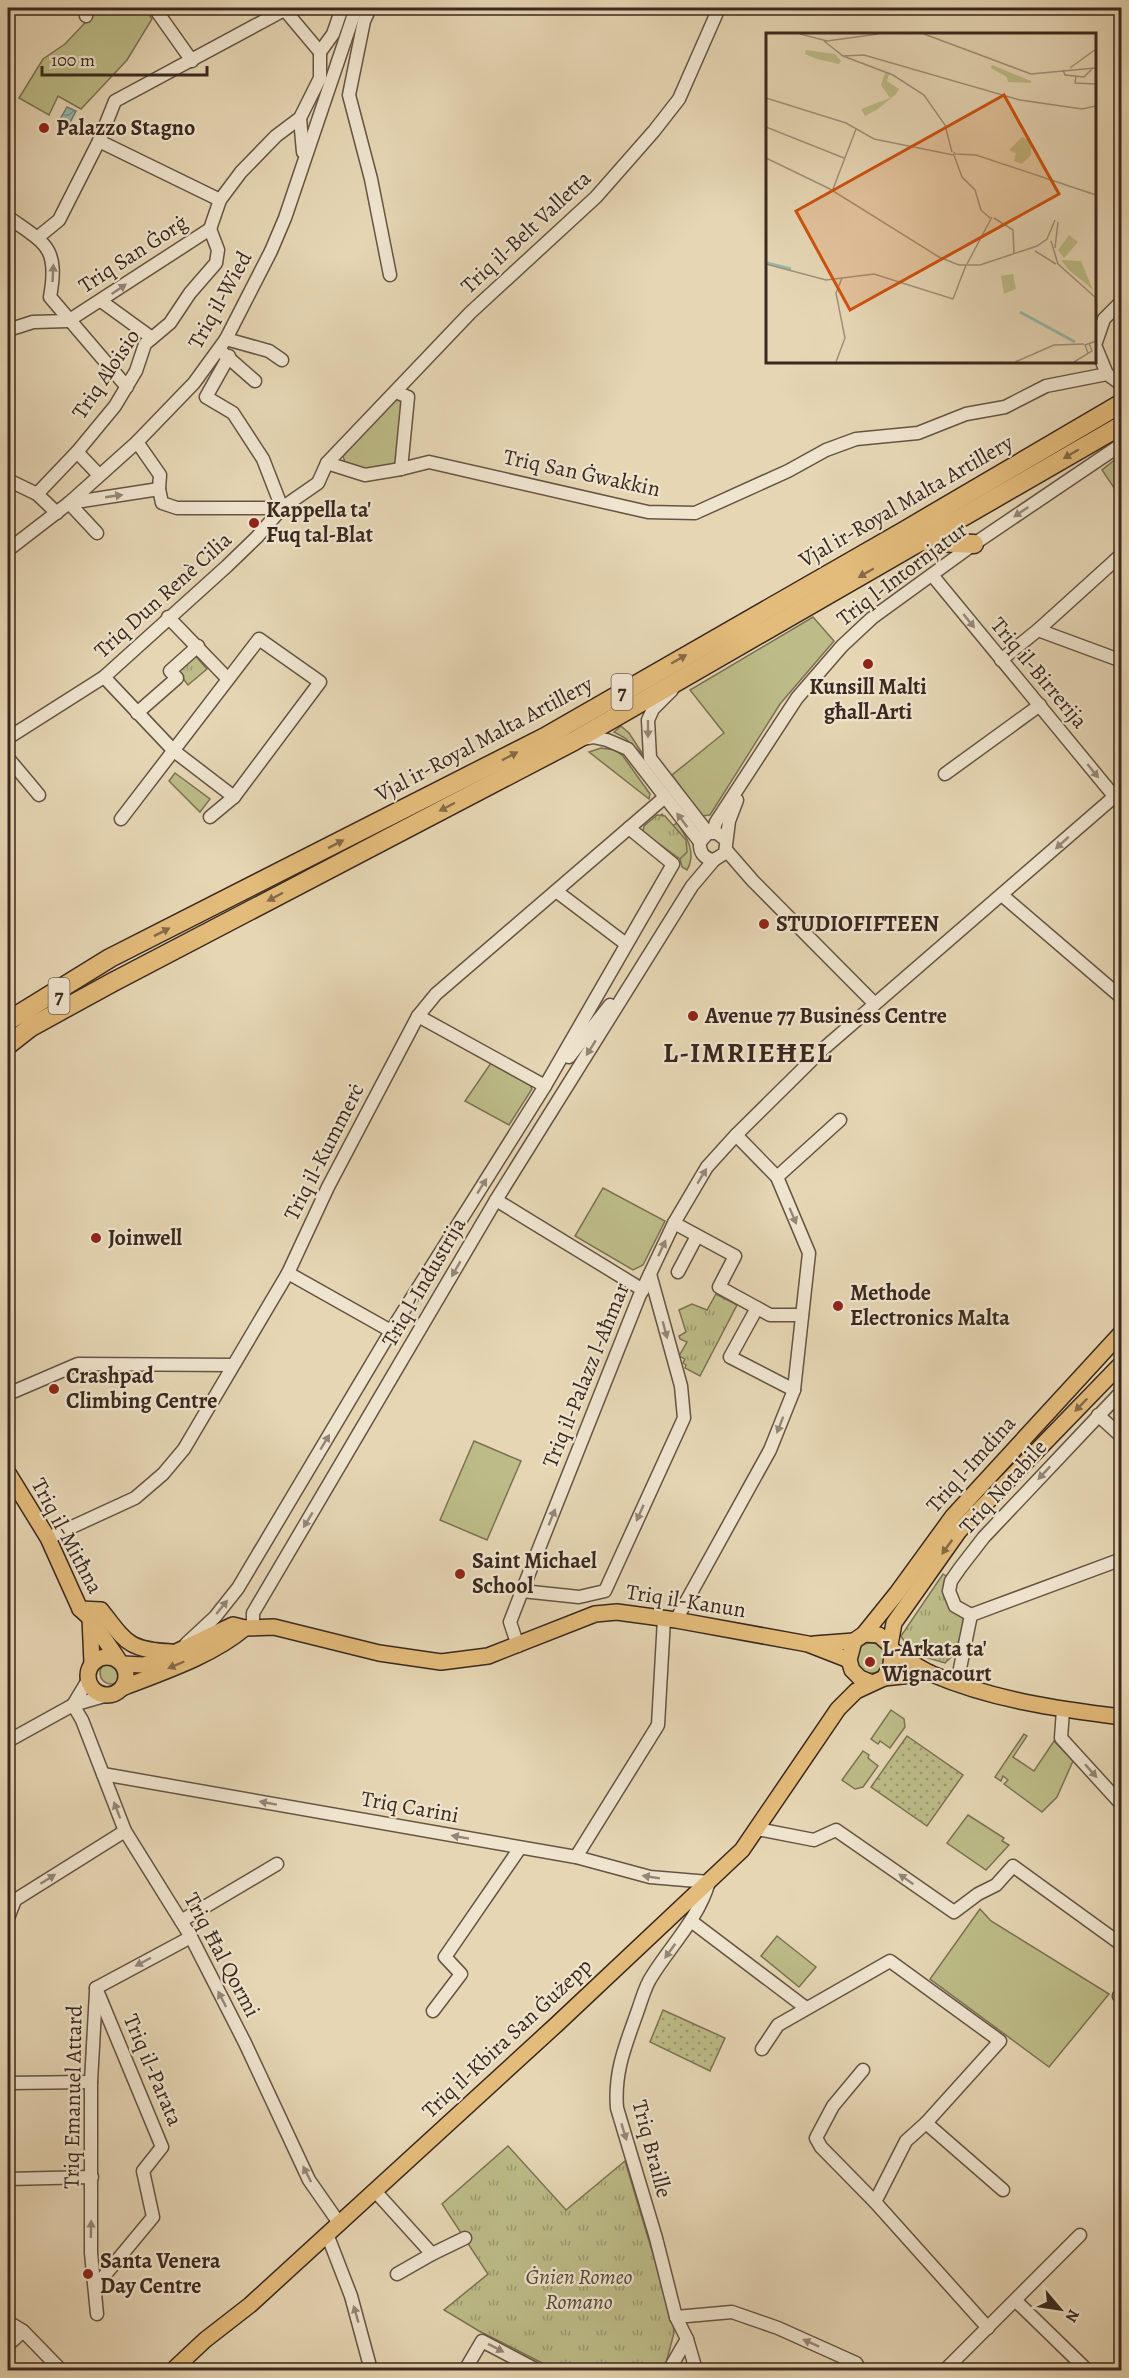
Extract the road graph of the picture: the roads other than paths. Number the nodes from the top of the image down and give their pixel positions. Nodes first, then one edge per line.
1 (285, 8) edge
2 (342, 8) edge
3 (356, 8) edge
4 (370, 8) edge
5 (719, 8) edge
6 (158, 13) dead end
7 (320, 52) junction
8 (192, 61) junction
9 (336, 65) junction
10 (355, 71) junction
11 (300, 118) junction
12 (99, 141) junction
13 (304, 160) junction
14 (220, 200) junction
15 (8, 217) edge
16 (210, 229) junction
17 (37, 238) junction
18 (390, 275) dead end
19 (101, 302) junction
20 (1118, 305) dead end
21 (68, 321) junction
22 (8, 330) edge
23 (152, 338) junction
24 (226, 339) junction
25 (1096, 342) edge
26 (1096, 347) edge
27 (224, 353) junction
28 (282, 360) dead end
29 (1107, 374) junction
30 (255, 381) dead end
31 (1122, 385) edge
32 (127, 387) junction
33 (396, 392) junction
34 (1122, 403) edge
35 (1122, 425) edge
36 (137, 442) junction
37 (1122, 444) edge
38 (76, 452) junction
39 (327, 463) junction
40 (401, 470) junction
41 (99, 476) junction
42 (8, 480) edge
43 (159, 489) junction
44 (37, 494) junction
45 (69, 502) junction
46 (282, 508) junction
47 (57, 513) junction
48 (97, 533) dead end
49 (920, 541) junction
50 (974, 544) junction
51 (8, 550) edge
52 (1122, 554) edge
53 (932, 575) junction
54 (168, 617) junction
55 (1038, 630) junction
56 (198, 646) junction
57 (1000, 660) junction
58 (1122, 661) edge
59 (104, 677) junction
60 (228, 679) junction
61 (678, 682) junction
62 (1040, 705) junction
63 (137, 713) junction
64 (8, 738) edge
65 (574, 741) junction
66 (174, 752) junction
67 (8, 758) edge
68 (945, 774) dead end
69 (746, 777) junction
70 (1118, 793) edge
71 (39, 795) dead end
72 (234, 797) junction
73 (665, 797) junction
74 (210, 818) dead end
75 (122, 819) dead end
76 (629, 828) junction
77 (705, 840) junction
78 (721, 852) junction
79 (692, 886) junction
80 (556, 891) junction
81 (1003, 896) junction
82 (626, 945) junction
83 (110, 958) junction
84 (645, 963) junction
85 (112, 982) junction
86 (1122, 998) edge
87 (874, 1003) junction
88 (418, 1016) junction
89 (8, 1021) edge
90 (8, 1034) edge
91 (8, 1045) edge
92 (8, 1057) edge
93 (545, 1086) junction
94 (840, 1120) dead end
95 (736, 1135) junction
96 (777, 1177) junction
97 (496, 1200) junction
98 (674, 1223) junction
99 (697, 1236) junction
100 (678, 1272) dead end
101 (288, 1273) junction
102 (650, 1274) junction
103 (643, 1290) junction
104 (757, 1308) junction
105 (802, 1316) junction
106 (391, 1331) junction
107 (1122, 1332) edge
108 (1122, 1363) edge
109 (233, 1365) junction
110 (794, 1390) junction
111 (1122, 1391) edge
112 (8, 1394) edge
113 (1098, 1415) junction
114 (1122, 1437) edge
115 (8, 1473) edge
116 (48, 1538) junction
117 (1122, 1559) edge
118 (522, 1591) junction
119 (90, 1613) junction
120 (971, 1615) junction
121 (670, 1619) junction
122 (249, 1628) junction
123 (859, 1637) junction
124 (808, 1644) junction
125 (518, 1646) junction
126 (891, 1648) junction
127 (177, 1650) junction
128 (121, 1662) junction
129 (92, 1663) junction
130 (850, 1665) junction
131 (930, 1673) junction
132 (88, 1680) junction
133 (878, 1680) junction
134 (957, 1683) junction
135 (122, 1688) junction
136 (108, 1695) junction
137 (73, 1705) junction
138 (838, 1709) junction
139 (1063, 1710) junction
140 (1122, 1717) edge
141 (8, 1741) edge
142 (104, 1774) junction
143 (1122, 1805) edge
144 (757, 1829) junction
145 (125, 1831) junction
146 (519, 1848) junction
147 (576, 1857) junction
148 (277, 1864) dead end
149 (709, 1882) junction
150 (8, 1918) edge
151 (182, 1921) junction
152 (692, 1921) junction
153 (191, 1937) junction
154 (1122, 1945) edge
155 (96, 1988) junction
156 (806, 2008) junction
157 (433, 2011) dead end
158 (762, 2049) dead end
159 (864, 2070) dead end
160 (8, 2082) edge
161 (92, 2082) junction
162 (926, 2123) junction
163 (92, 2177) junction
164 (8, 2179) edge
165 (375, 2190) junction
166 (1004, 2190) dead end
167 (874, 2202) junction
168 (339, 2223) junction
169 (327, 2234) junction
170 (1080, 2235) dead end
171 (465, 2238) dead end
172 (432, 2254) junction
173 (397, 2274) dead end
174 (95, 2287) junction
175 (1016, 2301) junction
176 (98, 2314) dead end
177 (676, 2317) junction
178 (8, 2322) edge
179 (988, 2328) junction
180 (23, 2331) junction
181 (687, 2339) junction
182 (8, 2345) edge
183 (365, 2349) junction
184 (61, 2370) edge
185 (172, 2370) edge
186 (360, 2370) edge
187 (371, 2370) edge
188 (465, 2370) edge
189 (537, 2370) edge
190 (669, 2370) edge
191 (696, 2370) edge
192 (860, 2370) edge
193 (945, 2370) edge
194 (1087, 2370) edge

1 - 7 street
1 - 8 street
2 - 7 street
3 - 9 street, Triq il-Wied
4 - 10 street
5 - 33 street, Triq il-Belt Valletta
6 - 8 street
7 - 11 street, Triq San Ġorġ
8 - 12 street
9 - 10 street
9 - 13 street, Triq il-Wied
10 - 18 street
11 - 13 street
11 - 14 street, Triq San Ġorġ
12 - 14 street
12 - 17 street
13 - 24 street, Triq il-Wied
14 - 16 street, Triq San Ġorġ
15 - 17 street
19 -> 16 street, Triq San Ġorġ
16 - 23 street, Triq Aloisio
21 -> 17 street
19 - 21 street, Triq San Ġorġ
19 - 23 street
20 - 25 street
21 - 22 street, Triq San Ġorġ
21 - 32 street
23 - 32 street, Triq Aloisio
24 - 27 street, Triq il-Wied
24 - 28 street
26 - 29 street
27 - 30 street
27 - 36 street, Triq il-Wied
27 - 46 street
29 - 31 street
29 - 40 street, Triq San Ġwakkin
32 - 38 street, Triq Aloisio
33 - 39 street, Triq il-Belt Valletta
33 - 40 street
83 -> 34 highway, Vjal ir-Royal Malta Artillery / 7
35 -> 49 highway, Vjal ir-Royal Malta Artillery / 7
36 - 41 street, Triq il-Wied
36 - 43 street
37 -> 50 street, Triq l-Intornjatur
38 - 41 street, Triq Aloisio
38 - 44 street, Triq Aloisio
39 - 40 street, Triq San Ġwakkin
39 - 46 street, Triq Dun Renè Cilia
41 - 45 street, Triq il-Wied
42 - 44 street
45 -> 43 street
43 - 46 street
44 - 47 street
45 - 47 street, Triq il-Wied
45 - 48 street
46 - 54 street, Triq Dun Renè Cilia
47 - 51 street, Triq il-Wied
49 - 50 highway
49 -> 61 highway, Vjal ir-Royal Malta Artillery / 7
50 - 53 street, Triq l-Intornjatur
52 - 55 street
53 -> 57 street, Triq il-Birrerija
53 - 69 street, Triq l-Intornjatur
54 - 56 street
54 - 59 street, Triq Dun Renè Cilia
55 - 57 street
55 - 58 street
56 - 60 street
56 - 63 street
57 - 62 street, Triq il-Birrerija
59 - 63 street
59 - 64 street, Triq Dun Renè Cilia
60 - 66 street
60 - 72 street
61 - 65 highway, Vjal ir-Royal Malta Artillery / 7
61 -> 77 street
62 - 68 street
62 -> 70 street, Triq il-Birrerija
63 - 66 street
65 - 73 street
65 -> 85 highway, Vjal ir-Royal Malta Artillery / 7
66 - 72 street
66 - 75 street
67 - 71 street
69 - 77 street, Triq l-Intornjatur
69 - 78 street, Triq l-Intornjatur
70 -> 81 street, Triq il-Palazz l-Aħmar
72 - 74 street
73 - 76 street, Triq il-Kummerċ
77 -> 73 street
76 - 80 street, Triq il-Kummerċ
76 - 82 street, Triq l-Industrija
77 - 78 street
77 - 78 street
77 - 79 street, Triq l-Industrija
78 - 79 street, Triq l-Industrija
78 - 87 street
79 - 84 street, Triq l-Industrija
80 - 82 street
80 - 88 street, Triq il-Kummerċ
81 - 86 street
81 - 87 street, Triq il-Palazz l-Aħmar
82 - 93 street, Triq l-Industrija
83 - 89 highway
83 - 90 highway, 7
84 - 93 street, Triq l-Industrija
84 -> 97 street, Triq l-Industrija
85 - 91 highway, 7
85 - 92 highway
87 - 95 street, Triq il-Palazz l-Aħmar
88 - 93 street
88 - 101 street, Triq il-Kummerċ
106 -> 93 street, Triq l-Industrija
94 - 96 street
95 - 96 street
98 -> 95 street, Triq il-Palazz l-Aħmar
96 -> 105 street
97 - 103 street
97 -> 122 street, Triq l-Industrija
98 - 99 street
102 -> 98 street, Triq il-Palazz l-Aħmar
99 - 100 street
99 - 104 street
101 - 106 street
101 - 109 street, Triq il-Kummerċ
102 - 103 street, Triq il-Palazz l-Aħmar
102 -> 118 street
118 -> 103 street, Triq il-Palazz l-Aħmar
104 - 105 street
104 - 110 street
105 - 110 street
127 -> 106 street, Triq l-Industrija
107 - 123 main road, Triq l-Imdina
108 -> 126 main road, Triq l-Imdina
109 - 112 street
109 - 116 street, Triq il-Kummerċ
110 -> 121 street
111 - 113 street, Triq Notabile
113 - 114 street
113 -> 120 street, Triq Notabile
115 - 116 main road, Triq il-Mitħna
116 - 119 main road, Triq il-Mitħna
117 - 120 street
118 - 125 street, Triq il-Palazz l-Aħmar
119 - 127 main road
119 - 128 main road, Triq il-Mitħna
119 - 129 main road, Triq il-Mitħna
120 - 134 street
121 - 124 main road, Triq il-Kanun
121 - 125 main road, Triq il-Kanun
121 - 147 street
122 - 125 main road, Triq il-Kanun
122 - 127 main road, Triq il-Kanun
122 -> 135 main road
123 - 124 main road, Triq il-Kanun
123 - 126 main road
123 - 130 main road
124 - 130 main road, Triq il-Kanun
126 - 131 main road
126 - 133 main road
127 - 128 main road, Triq il-Kanun
128 - 129 main road
128 - 135 main road
129 - 132 main road
130 - 133 main road
130 - 138 main road, Triq il-Kbira San Ġużepp
131 - 133 main road
131 - 134 main road
132 - 136 main road
132 - 137 street
133 - 138 main road, Triq il-Kbira San Ġużepp
134 - 139 main road
135 - 136 main road
136 - 137 street
137 - 141 street
137 - 142 street, Triq Ħal Qormi
138 - 144 main road, Triq il-Kbira San Ġużepp
139 - 140 main road
139 -> 143 street
145 -> 142 street, Triq Ħal Qormi
146 -> 142 street, Triq Carini
144 - 149 main road, Triq il-Kbira San Ġużepp
154 -> 144 street
150 -> 145 street
145 - 151 street, Triq Ħal Qormi
146 - 147 street, Triq Carini
146 - 157 street
149 -> 147 street, Triq Carini
148 - 151 street
149 - 152 street, Triq Braille
149 - 165 main road, Triq il-Kbira San Ġużepp
151 - 153 street, Triq Ħal Qormi
152 - 156 street
152 -> 177 street, Triq Braille
153 -> 155 street, Triq Emanuel Attard
168 -> 153 street, Triq Ħal Qormi
155 - 161 street, Triq Emanuel Attard
155 - 174 street, Triq il-Parata
156 - 158 street
156 - 162 street
159 - 167 street
160 - 161 street
161 - 163 street, Triq Emanuel Attard
162 - 166 street
162 - 167 street
163 - 164 street
174 -> 163 street, Triq Emanuel Attard
165 - 168 main road, Triq il-Kbira San Ġużepp
165 - 172 street
167 - 179 street
168 - 169 main road, Triq il-Kbira San Ġużepp
183 -> 169 street
169 - 185 main road, Triq il-Kbira San Ġużepp
170 - 175 street
171 - 172 street
172 - 173 street
174 - 176 street, Triq Emanuel Attard
175 - 179 street
175 - 194 street
177 - 181 street, Triq Braille
192 -> 177 street
178 - 180 street
179 - 193 street
180 - 182 street
180 - 184 street
181 - 190 street
181 - 191 street, Triq Braille
183 - 186 street
183 - 187 street
188 -> 189 street

